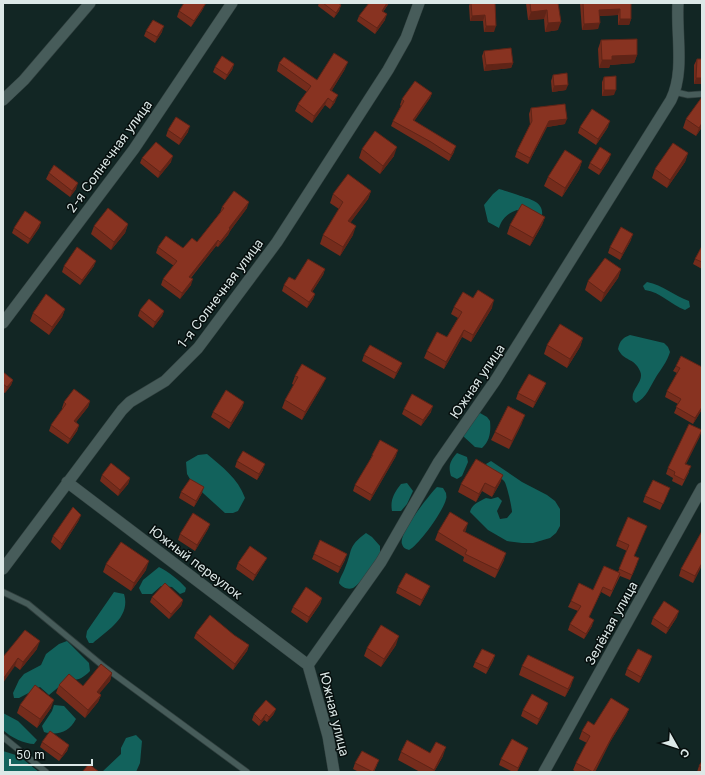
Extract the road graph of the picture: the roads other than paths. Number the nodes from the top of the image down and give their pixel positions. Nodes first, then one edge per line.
1 (90, 3) edge
2 (232, 3) edge
3 (419, 3) edge
4 (678, 3) edge
5 (675, 92) junction
6 (702, 94) edge
7 (3, 100) edge
8 (3, 322) edge
9 (67, 482) junction
10 (702, 488) edge
11 (3, 569) edge
12 (3, 592) edge
13 (308, 665) junction
14 (3, 737) edge
15 (46, 772) edge
16 (247, 772) edge
17 (334, 772) edge
18 (544, 772) edge

1 - 7 street
2 - 8 street, 2-я Солнечная улица
3 - 9 street, 1-я Солнечная улица
4 - 5 street, Южная улица
5 - 6 lane
5 - 13 street, Южная улица
9 - 11 street, 1-я Солнечная улица
9 - 13 street, Южный переулок
10 - 18 street, Зелёная улица
12 - 16 lane
13 - 17 street, Южная улица
14 - 15 lane

